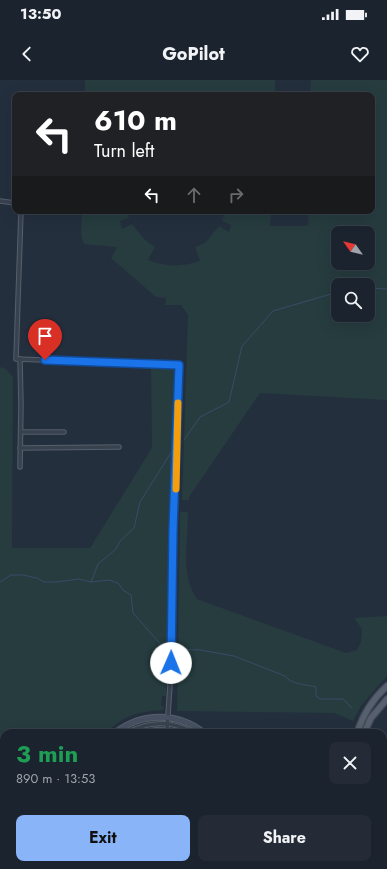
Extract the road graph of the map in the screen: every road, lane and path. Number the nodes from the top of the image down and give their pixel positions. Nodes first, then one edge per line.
1 (0, 201) edge
2 (12, 203) edge
3 (21, 214) edge
4 (20, 359) junction
5 (21, 432) junction
6 (64, 432) dead end
7 (119, 447) dead end
8 (20, 448) junction
9 (20, 467) dead end
10 (387, 686) edge
11 (387, 699) edge
12 (169, 716) junction
13 (362, 717) junction
14 (168, 723) junction
15 (122, 729) edge
16 (138, 729) edge
17 (167, 729) edge
18 (183, 729) edge
19 (198, 729) edge
20 (356, 729) edge
21 (358, 729) edge
22 (367, 729) edge

1 - 2 street
3 - 4 street
4 - 5 street
4 - 12 street
5 - 6 street
5 - 8 street
7 - 8 street
8 - 9 street
10 - 13 main road
11 - 22 main road
12 - 14 street
12 - 15 street
12 - 19 street
13 - 20 main road
13 - 21 main road
14 - 16 street
14 - 17 street
14 - 18 street

